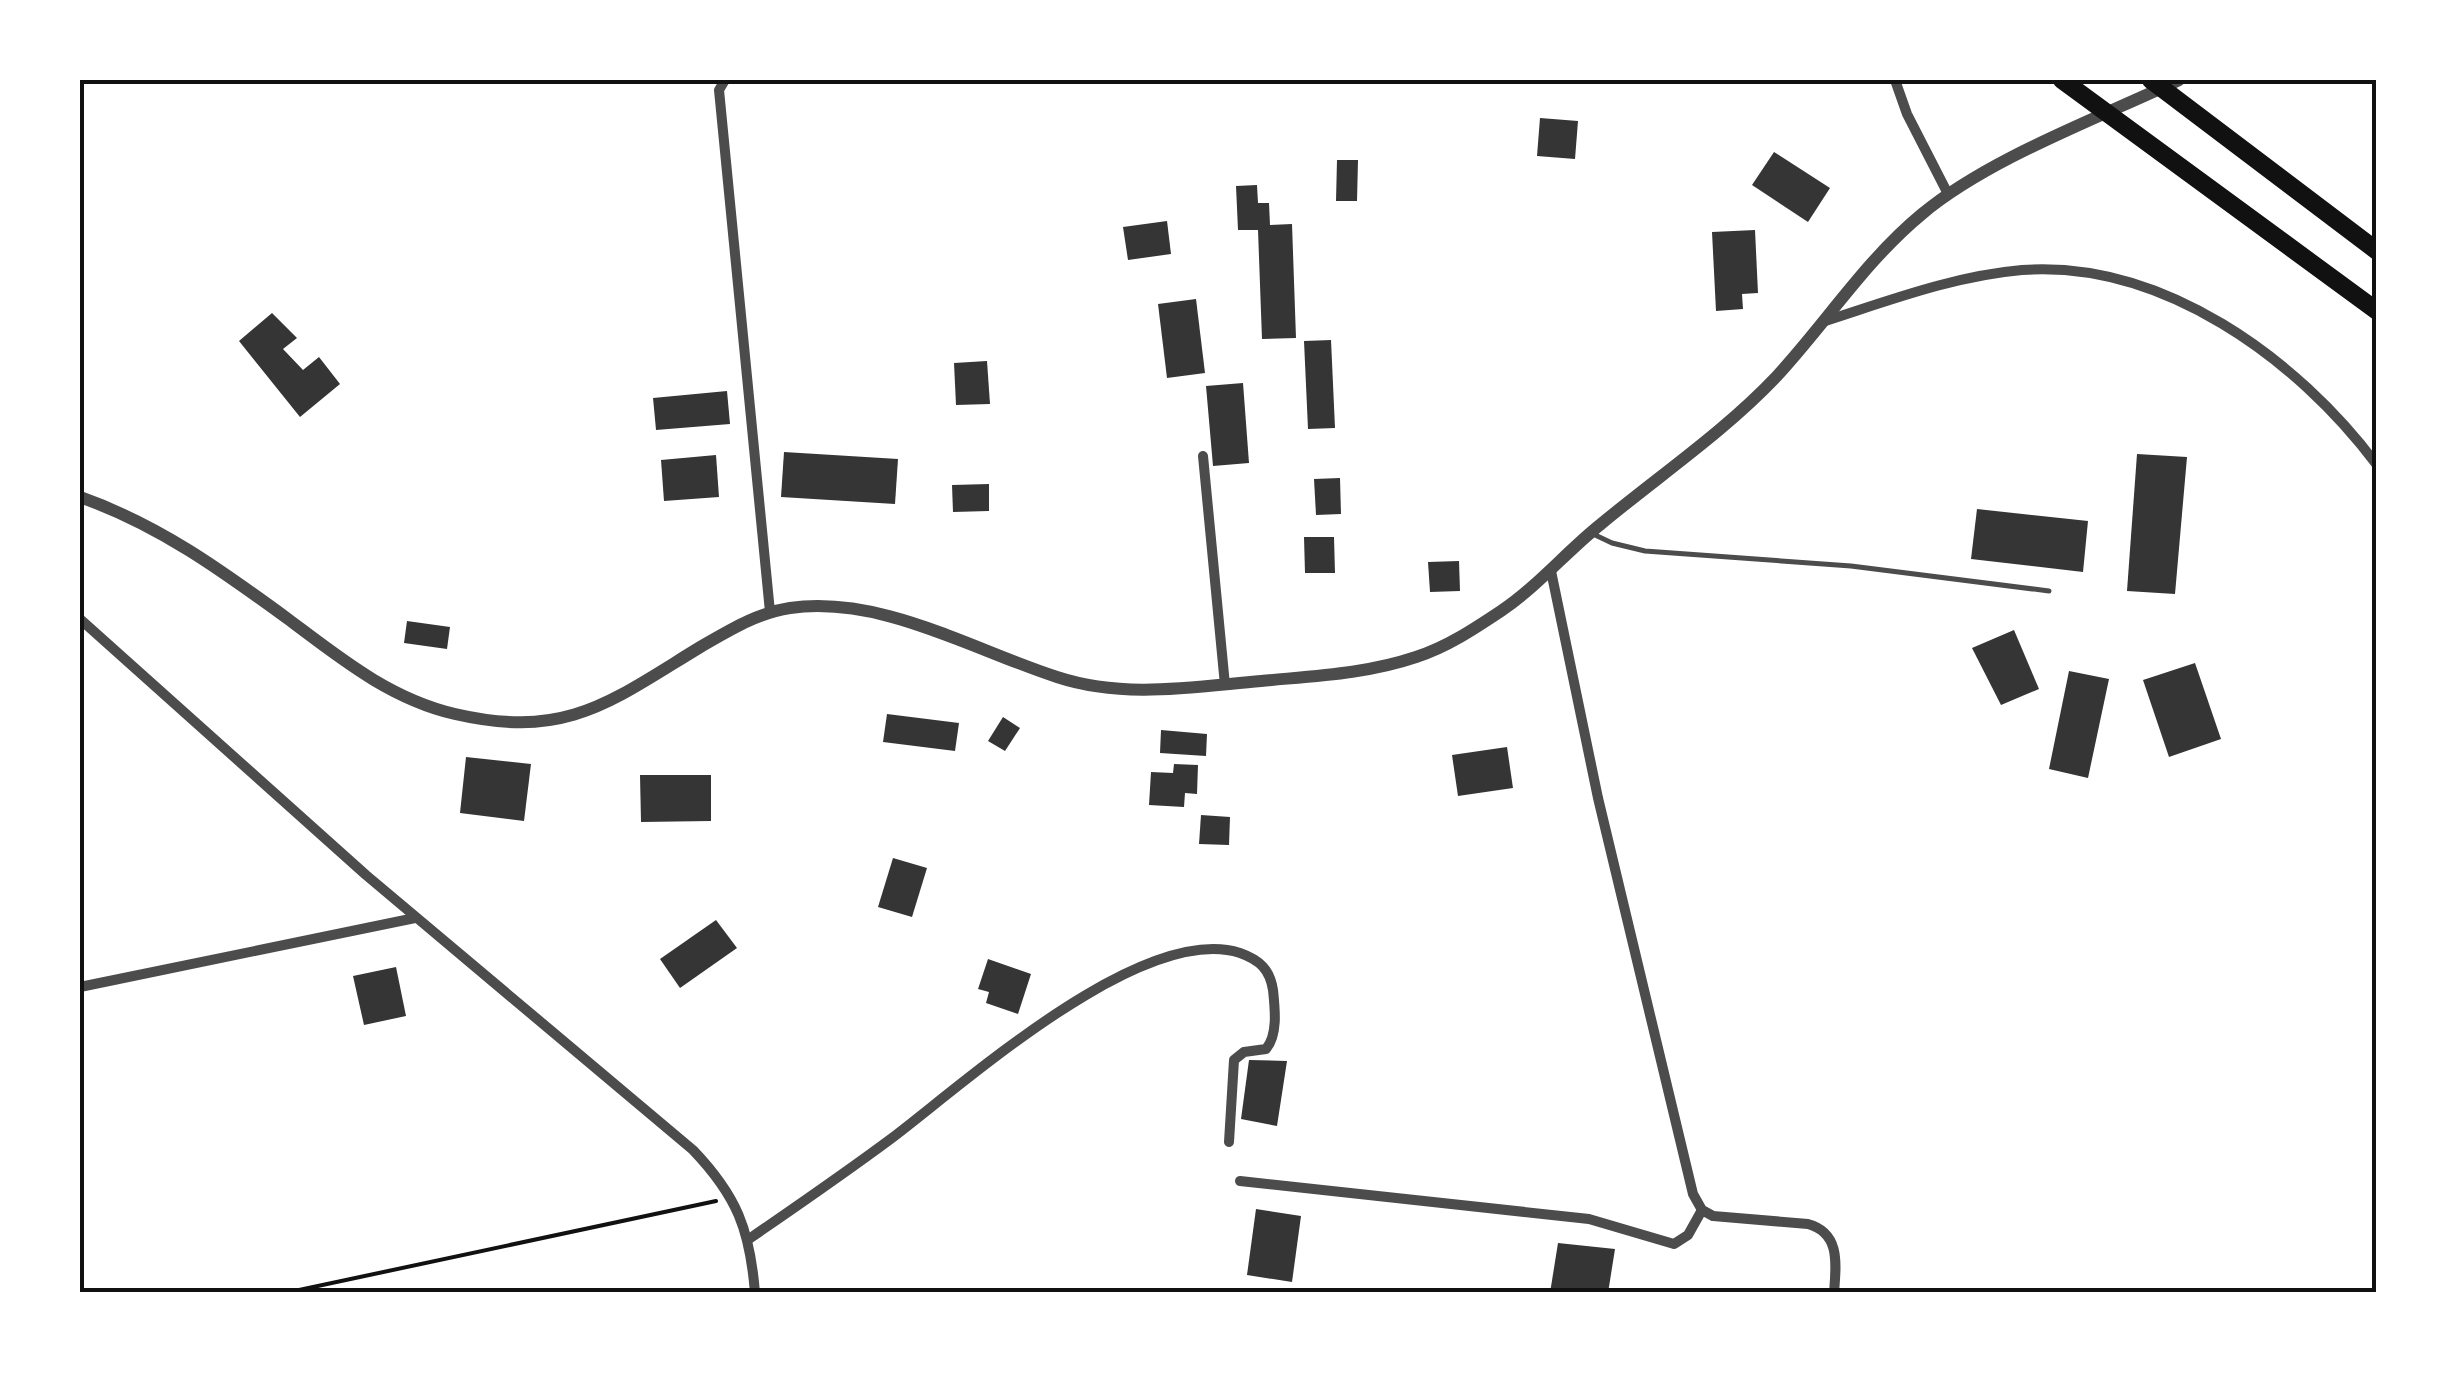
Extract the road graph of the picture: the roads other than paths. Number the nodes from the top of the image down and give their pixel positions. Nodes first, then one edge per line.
1 (725, 80) edge
2 (1895, 80) edge
3 (2062, 80) edge
4 (2151, 80) edge
5 (2179, 80) edge
6 (1948, 194) junction
7 (2377, 251) edge
8 (2377, 311) edge
9 (1822, 322) junction
10 (1204, 456) dead end
11 (2377, 466) edge
12 (80, 497) edge
13 (1590, 532) junction
14 (1550, 571) junction
15 (2049, 591) dead end
16 (770, 612) junction
17 (80, 619) edge
18 (1225, 685) junction
19 (416, 918) junction
20 (80, 987) edge
21 (1229, 1142) dead end
22 (1240, 1181) dead end
23 (1702, 1210) junction
24 (749, 1240) junction
25 (755, 1293) edge
26 (1834, 1293) edge

1 - 16 street
2 - 6 street
3 - 8 highway
4 - 7 highway
5 - 6 street
6 - 9 street
9 - 11 street
9 - 13 street
10 - 18 street
12 - 16 street
13 - 14 street
13 - 15 lane
14 - 18 street
14 - 23 street
16 - 18 street
17 - 19 street
19 - 20 street
19 - 24 street
21 - 24 street
22 - 23 street
23 - 26 street
24 - 25 street

